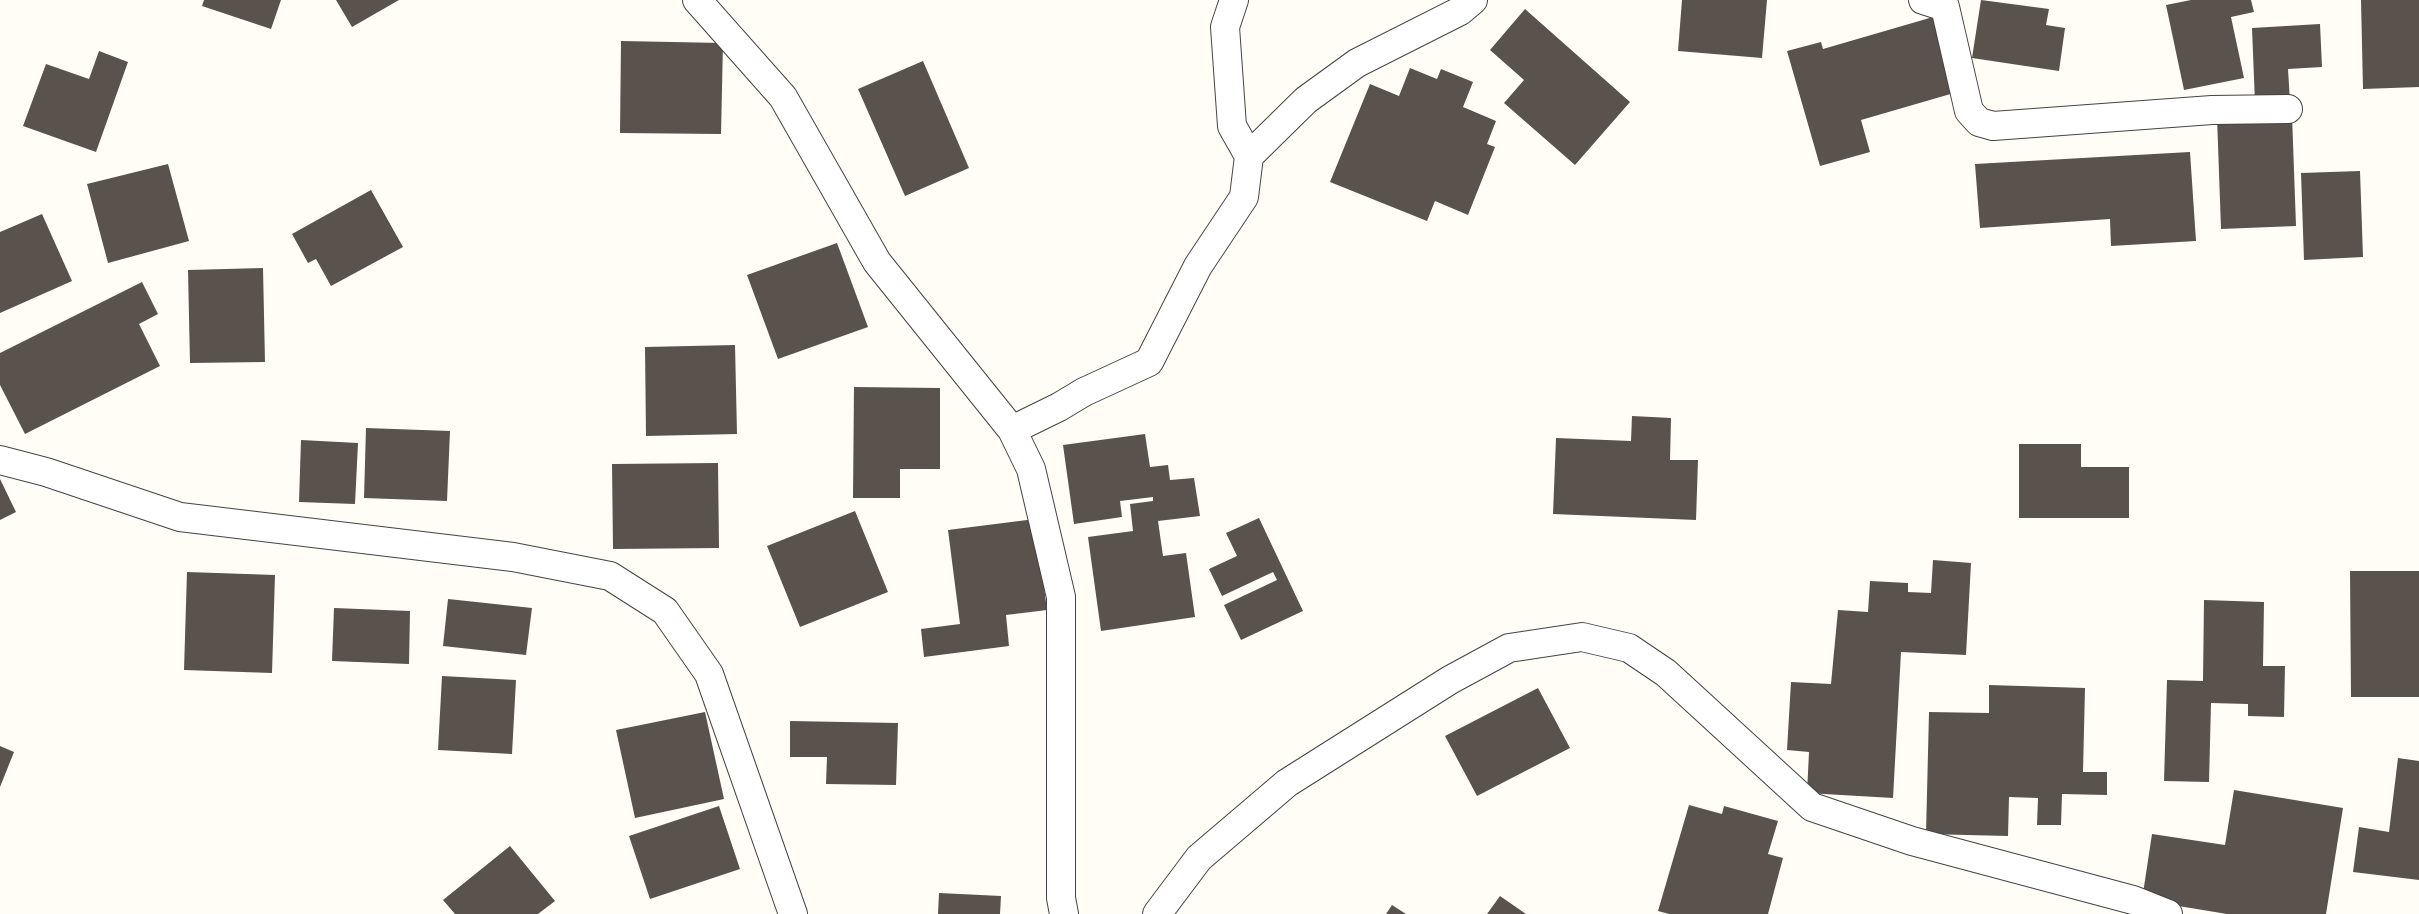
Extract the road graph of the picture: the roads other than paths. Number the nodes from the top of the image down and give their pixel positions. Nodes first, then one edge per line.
1 (698, 0) edge
2 (1234, 0) edge
3 (1474, 0) edge
4 (1923, 0) edge
5 (2288, 108) dead end
6 (1249, 156) junction
7 (1012, 430) junction
8 (0, 460) edge
9 (793, 914) edge
10 (1064, 914) edge
11 (1157, 914) edge
12 (2168, 914) edge

1 - 7 street
2 - 6 street
3 - 6 street
4 - 5 street
6 - 7 street
7 - 10 street
8 - 9 street
11 - 12 street

